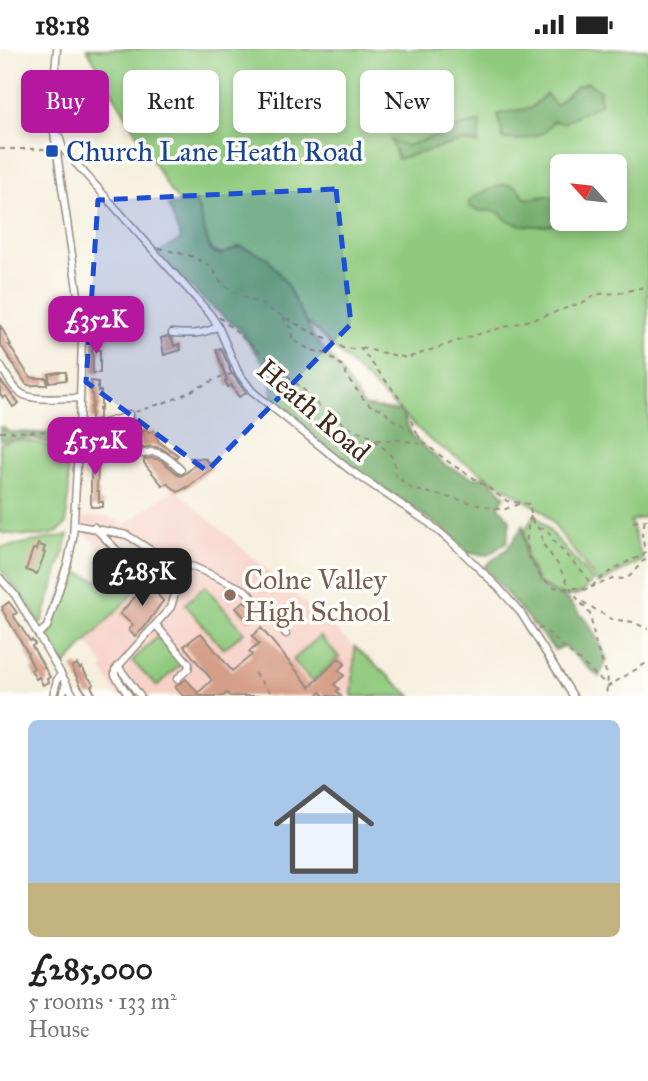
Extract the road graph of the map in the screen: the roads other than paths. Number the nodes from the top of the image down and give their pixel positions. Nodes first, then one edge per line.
1 (57, 49) edge
2 (55, 70) edge
3 (54, 133) joint
4 (218, 326) junction
5 (172, 333) dead end
6 (0, 365) edge
7 (80, 398) junction
8 (79, 430) junction
9 (181, 470) dead end
10 (75, 525) junction
11 (94, 527) junction
12 (163, 559) junction
13 (137, 571) dead end
14 (0, 578) edge
15 (156, 625) junction
16 (38, 634) junction
17 (286, 634) dead end
18 (118, 666) junction
19 (60, 673) junction
20 (177, 680) dead end
21 (66, 683) junction
22 (53, 696) edge
23 (61, 696) edge
24 (74, 696) edge
25 (129, 696) edge
26 (141, 696) edge
27 (573, 696) edge

1 - 2 street
3 - 4 street, Heath Road
3 - 7 street
4 - 5 street
4 - 27 street, Heath Road
6 - 7 street
7 - 8 street
8 - 9 street
8 - 10 street
10 - 11 street
10 - 16 street
11 - 12 street
11 - 13 street
12 - 15 street
12 - 17 street
14 - 16 street
15 - 18 street
15 - 20 street
16 - 19 street
18 - 25 street
18 - 26 street
19 - 21 street
19 - 22 street
21 - 23 street
21 - 24 street

